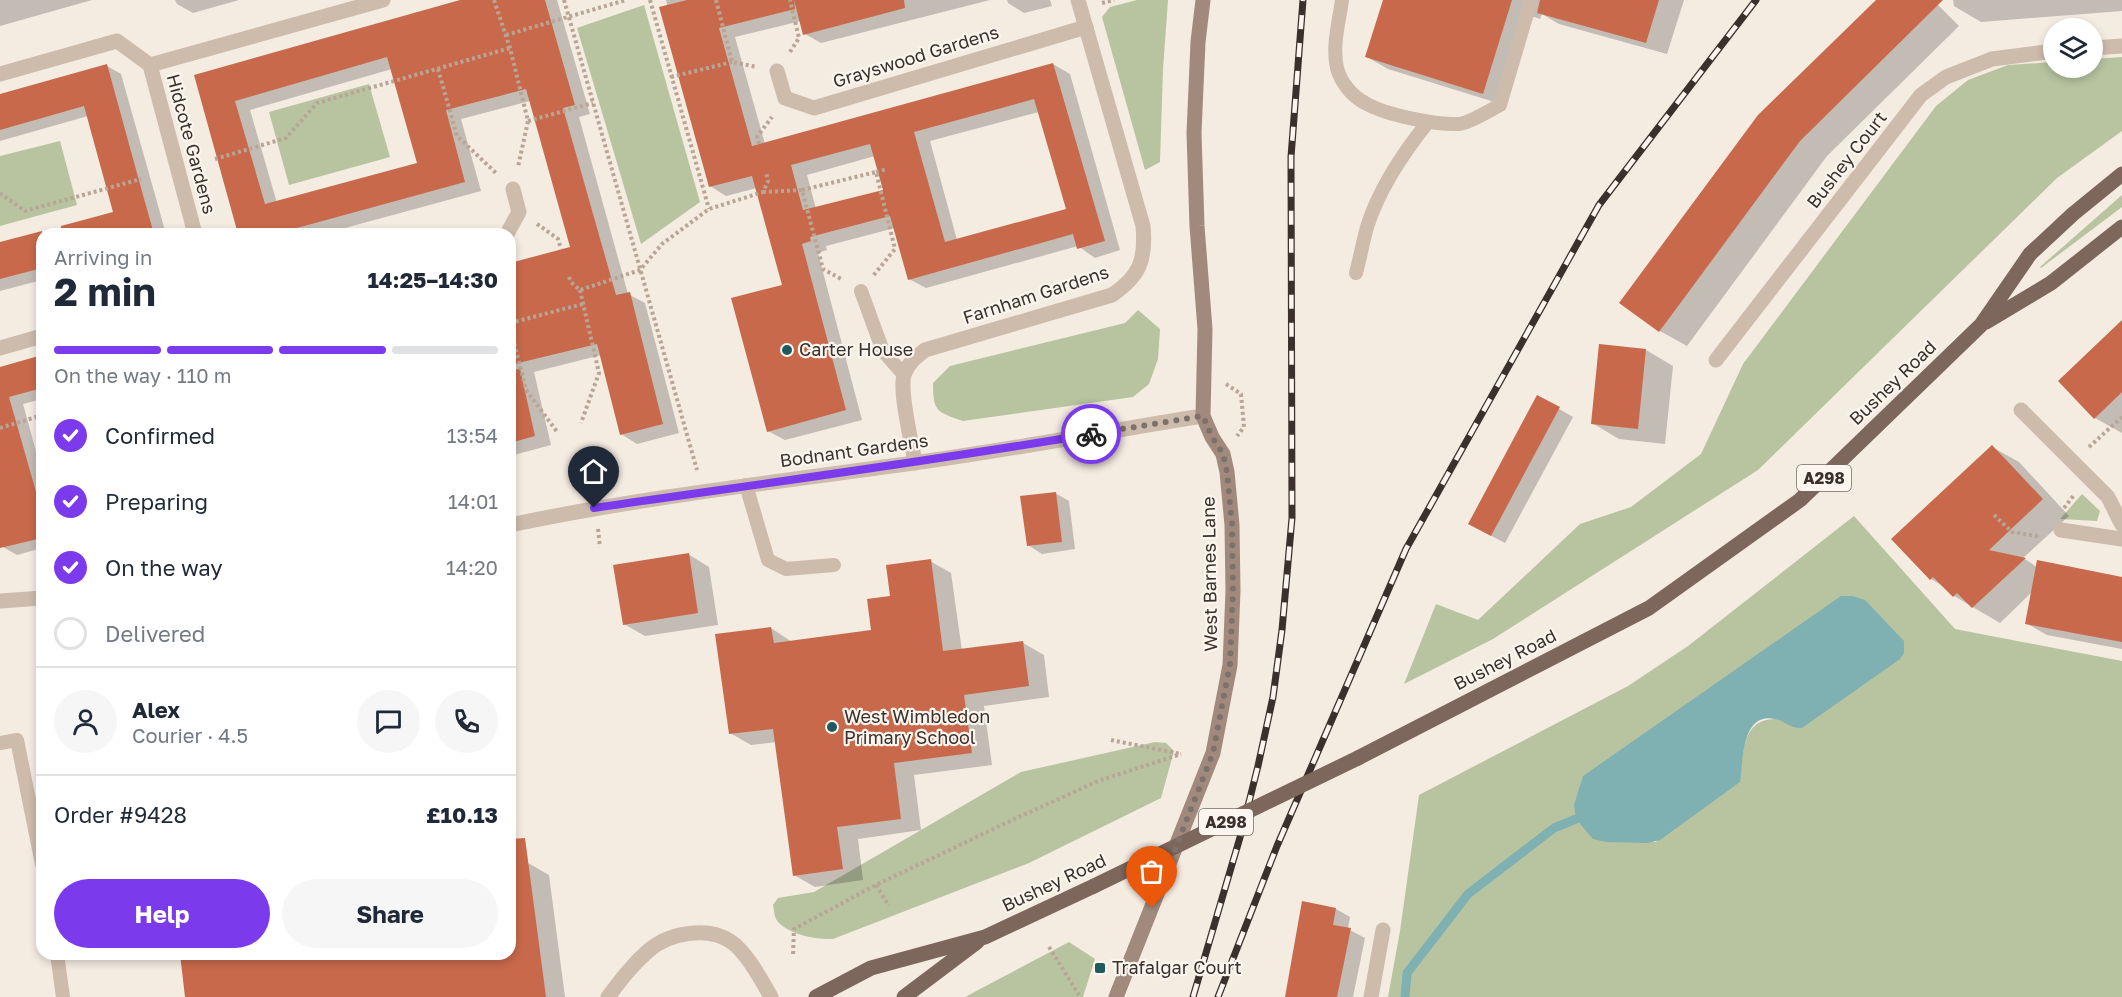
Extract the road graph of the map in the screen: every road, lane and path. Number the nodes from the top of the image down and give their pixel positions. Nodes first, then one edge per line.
1 (383, 0) edge
2 (494, 0) edge
3 (564, 0) edge
4 (626, 0) edge
5 (650, 0) edge
6 (716, 0) edge
7 (790, 0) edge
8 (1078, 0) edge
9 (1203, 0) edge
10 (1342, 0) edge
11 (1531, 0) edge
12 (569, 17) junction
13 (1086, 27) junction
14 (506, 35) junction
15 (2122, 46) edge
16 (2103, 47) edge
17 (510, 48) junction
18 (2043, 52) edge
19 (732, 62) junction
20 (150, 65) junction
21 (438, 69) junction
22 (777, 71) junction
23 (0, 74) edge
24 (671, 77) junction
25 (785, 98) junction
26 (593, 104) junction
27 (528, 121) junction
28 (1428, 122) junction
29 (759, 144) dead end
30 (215, 159) dead end
31 (887, 169) dead end
32 (766, 172) dead end
33 (876, 172) junction
34 (2122, 174) edge
35 (141, 179) dead end
36 (513, 189) junction
37 (802, 190) junction
38 (764, 192) junction
39 (0, 193) edge
40 (710, 209) junction
41 (519, 212) junction
42 (2122, 226) edge
43 (193, 228) edge
44 (510, 228) edge
45 (561, 249) dead end
46 (640, 270) junction
47 (1356, 273) dead end
48 (569, 277) dead end
49 (580, 290) junction
50 (861, 291) junction
51 (584, 304) junction
52 (516, 323) edge
53 (1981, 325) junction
54 (36, 338) edge
55 (0, 348) edge
56 (516, 349) edge
57 (1716, 360) dead end
58 (1205, 371) junction
59 (904, 375) junction
60 (2021, 411) dead end
61 (1203, 416) junction
62 (36, 417) edge
63 (2122, 417) edge
64 (581, 423) dead end
65 (0, 428) edge
66 (558, 433) dead end
67 (1223, 454) junction
68 (2073, 462) junction
69 (915, 463) junction
70 (2088, 477) junction
71 (746, 485) junction
72 (703, 491) junction
73 (1994, 514) dead end
74 (516, 524) edge
75 (2122, 525) edge
76 (2055, 528) junction
77 (2122, 539) edge
78 (834, 564) dead end
79 (36, 598) edge
80 (0, 601) edge
81 (1111, 740) dead end
82 (0, 743) edge
83 (36, 834) edge
84 (876, 885) junction
85 (889, 906) dead end
86 (1383, 930) dead end
87 (985, 937) junction
88 (1049, 947) dead end
89 (793, 954) dead end
90 (58, 960) edge
91 (1079, 995) dead end
92 (63, 997) edge
93 (608, 997) edge
94 (771, 997) edge
95 (816, 997) edge
96 (904, 997) edge
97 (1116, 997) edge
98 (1371, 997) edge

1 - 20 street
2 - 14 path
3 - 12 path
4 - 12 path
5 - 24 path
6 - 19 path
7 - 22 path
8 - 13 street, Farnham Gardens
9 - 58 main road, West Barnes Lane
10 - 28 lane
11 - 28 lane
12 - 14 path
12 - 26 path
13 - 25 street, Grayswood Gardens
13 - 59 street, Farnham Gardens
14 - 17 path
15 - 16 street
17 - 21 path
17 - 27 path
18 - 57 street, Bushey Court
19 - 22 path
19 - 24 path
20 - 23 street
20 - 43 street, Hidcote Gardens
21 - 30 path
21 - 36 path
22 - 25 street
24 - 40 path
25 - 29 path
26 - 27 path
26 - 46 path
27 - 36 path
28 - 47 lane
31 - 33 path
32 - 38 path
33 - 37 path
33 - 50 path
34 - 53 main road, Bushey Road / A298
35 - 39 path
36 - 41 street
37 - 38 path
37 - 50 path
38 - 40 path
40 - 46 path
41 - 44 street
41 - 45 path
42 - 53 main road, Bushey Road / A298
46 - 49 path
46 - 72 path
48 - 49 path
49 - 51 path
50 - 59 lane
51 - 52 path
51 - 64 path
53 - 87 main road, Bushey Road / A298, bridge
54 - 55 street
56 - 66 path
58 - 61 main road, West Barnes Lane
58 - 67 path
59 - 69 street
60 - 68 street
61 - 67 main road, West Barnes Lane
61 - 69 street, Bodnant Gardens
62 - 65 path
63 - 68 path
67 - 97 main road, West Barnes Lane
68 - 70 street
69 - 71 street, Bodnant Gardens
70 - 75 street
70 - 76 path
71 - 72 street, Bodnant Gardens
71 - 78 lane
72 - 74 street, Bodnant Gardens
73 - 76 path
76 - 77 street
79 - 80 street
81 - 84 path
82 - 83 lane
84 - 85 path
84 - 89 path
86 - 98 street
87 - 95 main road, Bushey Road / A298
87 - 96 main road, Bushey Road / A298
88 - 91 path
90 - 92 lane
93 - 94 street

